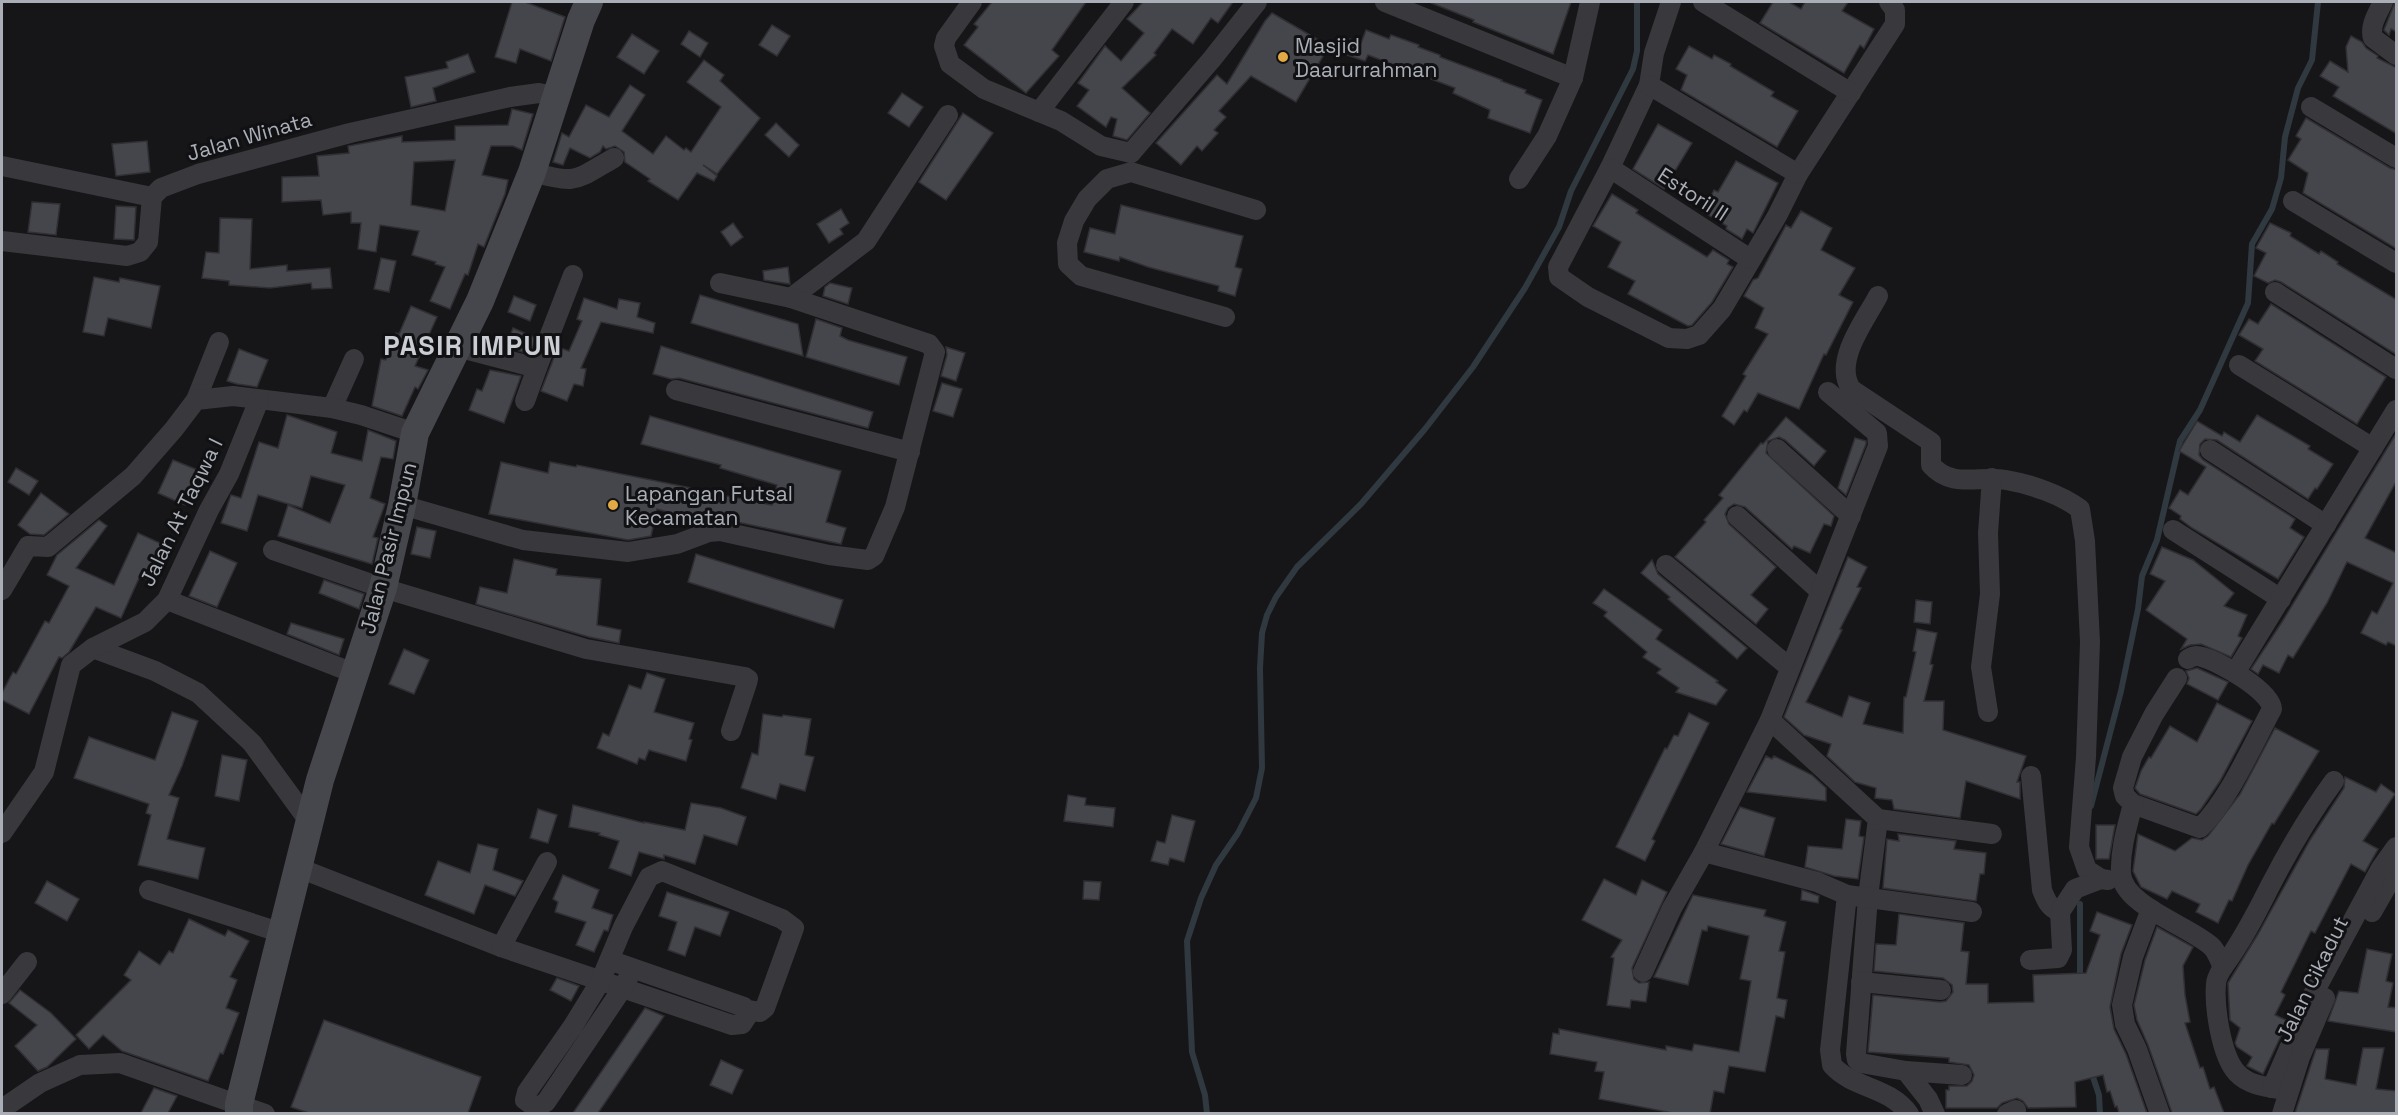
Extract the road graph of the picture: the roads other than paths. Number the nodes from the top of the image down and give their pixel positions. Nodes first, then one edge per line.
1 (589, 2) edge
2 (972, 2) edge
3 (1124, 2) edge
4 (1257, 2) edge
5 (1385, 2) edge
6 (1590, 2) edge
7 (1671, 2) edge
8 (1702, 2) edge
9 (1889, 2) edge
10 (2383, 2) edge
11 (2397, 55) edge
12 (1573, 78) junction
13 (1649, 85) junction
14 (1851, 93) junction
15 (556, 96) junction
16 (2311, 107) dead end
17 (1039, 112) junction
18 (948, 116) dead end
19 (614, 158) dead end
20 (2397, 158) edge
21 (1131, 162) junction
22 (2, 166) edge
23 (1610, 168) junction
24 (532, 172) junction
25 (1798, 174) junction
26 (1519, 179) dead end
27 (152, 197) junction
28 (2293, 201) dead end
29 (1256, 210) dead end
30 (2, 241) edge
31 (1750, 259) junction
32 (2397, 263) edge
33 (573, 275) dead end
34 (720, 284) dead end
35 (2275, 292) dead end
36 (1878, 296) dead end
37 (791, 298) junction
38 (1225, 317) dead end
39 (219, 342) dead end
40 (457, 347) junction
41 (354, 359) dead end
42 (2239, 365) dead end
43 (537, 368) junction
44 (2397, 369) edge
45 (676, 390) dead end
46 (1828, 392) dead end
47 (196, 400) junction
48 (259, 400) junction
49 (525, 401) dead end
50 (332, 408) junction
51 (2397, 410) edge
52 (415, 433) junction
53 (2373, 448) junction
54 (1777, 449) dead end
55 (2210, 450) dead end
56 (910, 452) junction
57 (1992, 478) junction
58 (402, 504) junction
59 (1737, 516) dead end
60 (1851, 516) junction
61 (2326, 525) junction
62 (2173, 530) dead end
63 (273, 550) dead end
64 (1666, 565) dead end
65 (382, 588) junction
66 (2, 590) edge
67 (1820, 591) junction
68 (2281, 599) junction
69 (167, 600) junction
70 (93, 648) junction
71 (2188, 659) dead end
72 (1789, 667) junction
73 (2235, 673) junction
74 (356, 674) junction
75 (2176, 678) dead end
76 (1988, 712) dead end
77 (1770, 720) junction
78 (731, 731) dead end
79 (2031, 777) dead end
80 (2334, 782) dead end
81 (2133, 804) junction
82 (312, 815) junction
83 (1878, 819) junction
84 (2, 833) edge
85 (1992, 834) dead end
86 (2397, 847) edge
87 (1704, 852) junction
88 (547, 862) dead end
89 (299, 868) junction
90 (2397, 870) edge
91 (2101, 879) junction
92 (2123, 884) junction
93 (148, 890) dead end
94 (1847, 895) junction
95 (1868, 897) junction
96 (2151, 909) junction
97 (1972, 912) dead end
98 (2060, 912) junction
99 (282, 933) junction
100 (501, 947) junction
101 (609, 960) junction
102 (2030, 960) dead end
103 (27, 962) dead end
104 (2223, 967) junction
105 (633, 969) junction
106 (1643, 972) dead end
107 (600, 982) junction
108 (1861, 982) junction
109 (622, 990) junction
110 (1941, 990) dead end
111 (2, 994) edge
112 (747, 1010) junction
113 (1906, 1071) junction
114 (1962, 1075) dead end
115 (2281, 1089) junction
116 (2, 1109) edge
117 (248, 1110) edge
118 (1909, 1113) edge
119 (1935, 1113) edge
120 (2160, 1113) edge
121 (2282, 1113) edge

1 - 15 street, Jalan Pasir Impun
2 - 17 street
3 - 17 street
4 - 21 street
5 - 12 street
6 - 12 street
7 - 13 street
8 - 14 street
9 - 14 street
10 - 11 street
12 - 26 street
13 - 23 street
13 - 25 street
14 - 25 street
15 - 24 street, Jalan Pasir Impun
15 - 27 street, Jalan Winata
16 - 20 street
17 - 21 street
18 - 37 street
19 - 24 street
21 - 29 street
21 - 38 street
22 - 27 street
23 - 31 street, Estoril II
23 - 31 street
24 - 40 street, Jalan Pasir Impun
25 - 31 street
27 - 30 street
28 - 32 street
33 - 43 street
34 - 37 street
35 - 44 street
36 - 57 street
37 - 56 street
39 - 47 street
40 - 43 street
40 - 52 street, Jalan Pasir Impun
41 - 50 street
42 - 53 street
43 - 49 street
45 - 56 street
46 - 60 street
47 - 48 street
47 - 66 street
48 - 50 street
48 - 69 street, Jalan At Taqwa I
50 - 52 street
51 - 53 street
52 - 58 street, Jalan Pasir Impun
53 - 61 street
54 - 60 street
55 - 61 street
56 - 58 street
57 - 76 street
57 - 91 street
58 - 65 street, Jalan Pasir Impun
59 - 67 street
60 - 67 street
61 - 68 street
62 - 68 street
63 - 65 street
64 - 72 street
65 - 74 street, Jalan Pasir Impun
65 - 78 street
67 - 72 street
68 - 73 street
69 - 70 street, Jalan At Taqwa I
69 - 74 street
70 - 82 street
70 - 84 street, Jalan At Taqwa I
71 - 73 street
72 - 77 street
73 - 81 street
74 - 82 street, Jalan Pasir Impun
75 - 81 street
77 - 83 street
77 - 87 street
79 - 98 street
80 - 104 street
81 - 92 street
82 - 89 street, Jalan Pasir Impun
83 - 85 street
83 - 95 street
86 - 115 street
87 - 94 street
87 - 106 street
88 - 100 street
89 - 99 street, Jalan Pasir Impun
89 - 100 street
90 - 115 street, Jalan Cikadut
91 - 92 street
91 - 98 street
92 - 96 street
93 - 99 street
94 - 95 street
94 - 118 street
95 - 97 street
95 - 108 street
96 - 104 street
96 - 120 street
98 - 102 street
99 - 117 street, Jalan Pasir Impun
100 - 107 street
101 - 105 street
101 - 107 street
101 - 112 street
103 - 111 street
104 - 115 street
105 - 109 street
105 - 112 street
107 - 109 street
107 - 109 street
108 - 110 street
108 - 113 street
109 - 112 street
113 - 114 street
113 - 119 street
115 - 121 street, Jalan Cikadut
116 - 117 street

